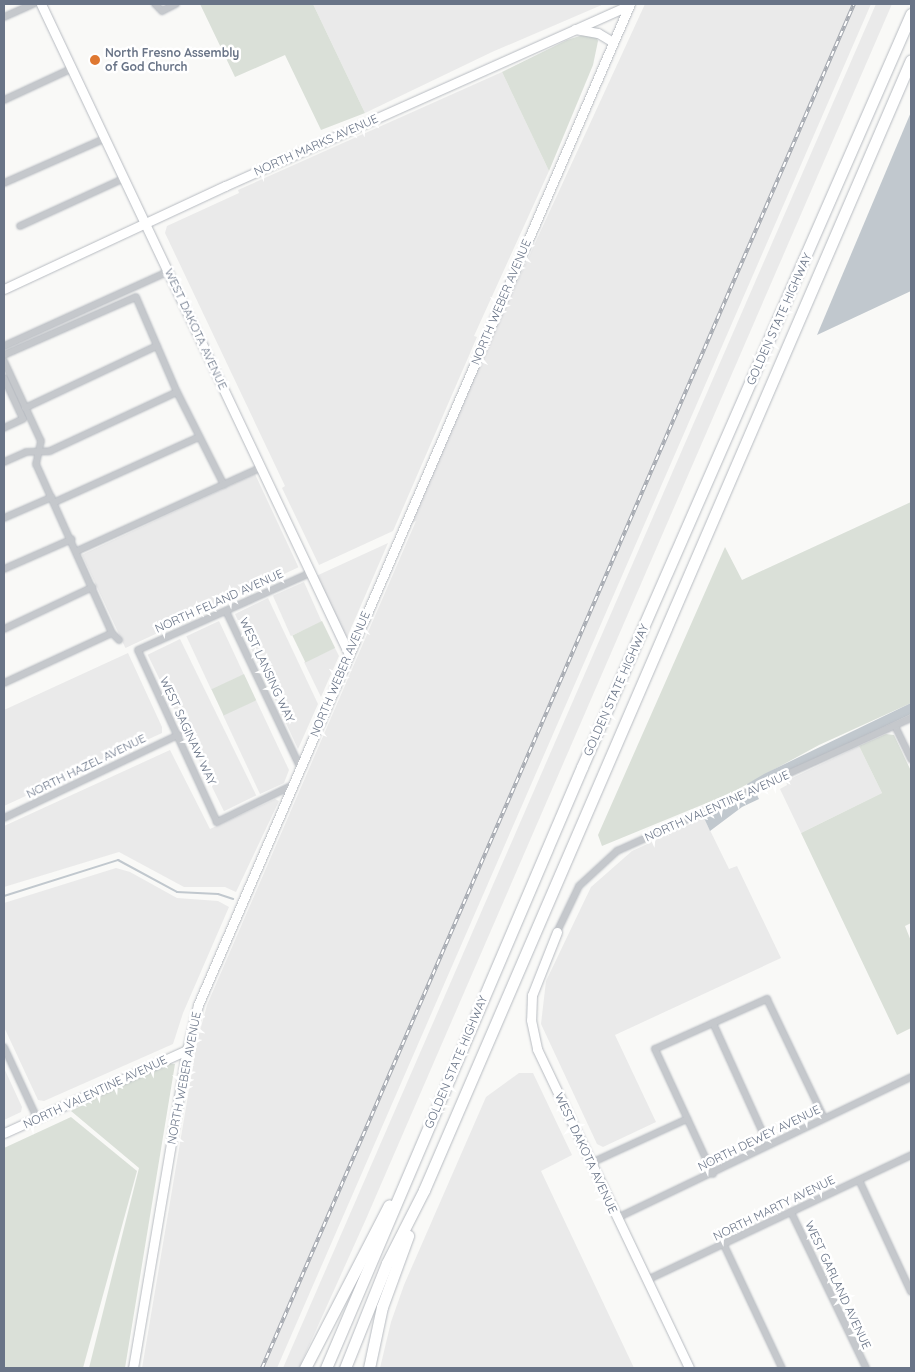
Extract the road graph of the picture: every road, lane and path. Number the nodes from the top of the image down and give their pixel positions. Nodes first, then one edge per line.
1 (32, 4) edge
2 (41, 4) edge
3 (155, 4) edge
4 (176, 4) edge
5 (630, 4) edge
6 (911, 14) edge
7 (4, 17) edge
8 (574, 29) junction
9 (613, 42) junction
10 (911, 60) edge
11 (73, 68) junction
12 (4, 100) edge
13 (106, 138) junction
14 (125, 178) junction
15 (4, 184) edge
16 (147, 223) junction
17 (20, 226) dead end
18 (170, 271) junction
19 (4, 289) edge
20 (4, 346) edge
21 (157, 346) junction
22 (4, 355) edge
23 (4, 361) edge
24 (4, 378) edge
25 (177, 392) junction
26 (26, 408) junction
27 (4, 428) edge
28 (200, 437) junction
29 (38, 451) junction
30 (4, 462) edge
31 (260, 468) junction
32 (224, 485) junction
33 (53, 499) junction
34 (4, 518) edge
35 (72, 539) junction
36 (77, 552) junction
37 (4, 569) edge
38 (310, 573) junction
39 (93, 587) junction
40 (226, 610) junction
41 (4, 629) edge
42 (112, 633) junction
43 (120, 640) dead end
44 (138, 650) joint
45 (348, 654) junction
46 (4, 683) edge
47 (911, 718) edge
48 (895, 726) junction
49 (178, 735) junction
50 (911, 759) edge
51 (300, 767) junction
52 (292, 785) junction
53 (4, 818) edge
54 (557, 932) joint
55 (713, 1023) junction
56 (4, 1047) edge
57 (187, 1050) junction
58 (911, 1077) edge
59 (37, 1118) junction
60 (824, 1118) junction
61 (686, 1119) junction
62 (4, 1133) edge
63 (768, 1144) junction
64 (911, 1155) edge
65 (590, 1163) junction
66 (412, 1168) junction
67 (713, 1174) junction
68 (859, 1180) junction
69 (424, 1190) junction
70 (791, 1212) junction
71 (617, 1218) junction
72 (724, 1245) junction
73 (647, 1280) junction
74 (911, 1292) edge
75 (133, 1368) edge
76 (305, 1368) edge
77 (326, 1368) edge
78 (344, 1368) edge
79 (369, 1368) edge
80 (689, 1368) edge
81 (782, 1368) edge
82 (866, 1368) edge

1 - 7 street
2 - 11 main road, WEST DAKOTA AVENUE
3 - 4 street
5 - 8 main road, NORTH MARKS AVENUE
5 - 9 main road, NORTH WEBER AVENUE
6 - 66 highway, GOLDEN STATE HIGHWAY
8 - 9 main road
8 - 16 main road, NORTH MARKS AVENUE
9 - 45 main road, NORTH WEBER AVENUE
10 - 69 highway, GOLDEN STATE HIGHWAY
11 - 12 street
11 - 13 main road, WEST DAKOTA AVENUE
13 - 14 main road, WEST DAKOTA AVENUE
13 - 15 street
14 - 16 main road, WEST DAKOTA AVENUE
14 - 17 street
16 - 18 main road, WEST DAKOTA AVENUE
16 - 19 main road, NORTH MARKS AVENUE
18 - 20 street
18 - 31 main road, WEST DAKOTA AVENUE
21 - 22 street
21 - 25 street
21 - 26 street
23 - 26 street
24 - 27 street
25 - 28 street
25 - 29 street
26 - 29 street
28 - 32 street
28 - 33 street
29 - 30 street
29 - 33 street
31 - 32 street
31 - 38 main road, WEST DAKOTA AVENUE
32 - 36 street
33 - 34 street
33 - 35 street
35 - 36 street
35 - 37 street
36 - 39 street
38 - 40 street, NORTH FELAND AVENUE
38 - 45 main road, WEST DAKOTA AVENUE
39 - 41 street
39 - 42 street
40 - 44 street, NORTH FELAND AVENUE
40 - 51 street, WEST LANSING WAY
42 - 43 street
42 - 46 street
44 - 49 street, WEST SAGINAW WAY
45 - 51 main road, NORTH WEBER AVENUE
47 - 48 street, NORTH VALENTINE AVENUE
48 - 50 street
48 - 54 street, NORTH VALENTINE AVENUE
49 - 52 street, WEST SAGINAW WAY
49 - 53 street, NORTH HAZEL AVENUE
51 - 52 main road, NORTH WEBER AVENUE
52 - 57 main road, NORTH WEBER AVENUE
54 - 65 main road, WEST DAKOTA AVENUE
55 - 60 street
55 - 61 street
55 - 63 street
56 - 59 street
57 - 59 main road, NORTH VALENTINE AVENUE
57 - 75 main road, NORTH WEBER AVENUE
58 - 60 street, NORTH DEWEY AVENUE
59 - 62 main road, NORTH VALENTINE AVENUE
60 - 63 street, NORTH DEWEY AVENUE
61 - 65 street
61 - 67 street
63 - 67 street, NORTH DEWEY AVENUE
64 - 68 street, NORTH MARTY AVENUE
65 - 71 main road, WEST DAKOTA AVENUE
66 - 76 highway
66 - 77 highway, GOLDEN STATE HIGHWAY
67 - 71 street, NORTH DEWEY AVENUE
68 - 70 street, NORTH MARTY AVENUE
68 - 74 street
69 - 78 highway, GOLDEN STATE HIGHWAY
69 - 79 highway
70 - 72 street, NORTH MARTY AVENUE
70 - 82 street, WEST GARLAND AVENUE
71 - 73 main road, WEST DAKOTA AVENUE
72 - 73 street, NORTH MARTY AVENUE
72 - 81 street
73 - 80 main road, WEST DAKOTA AVENUE

